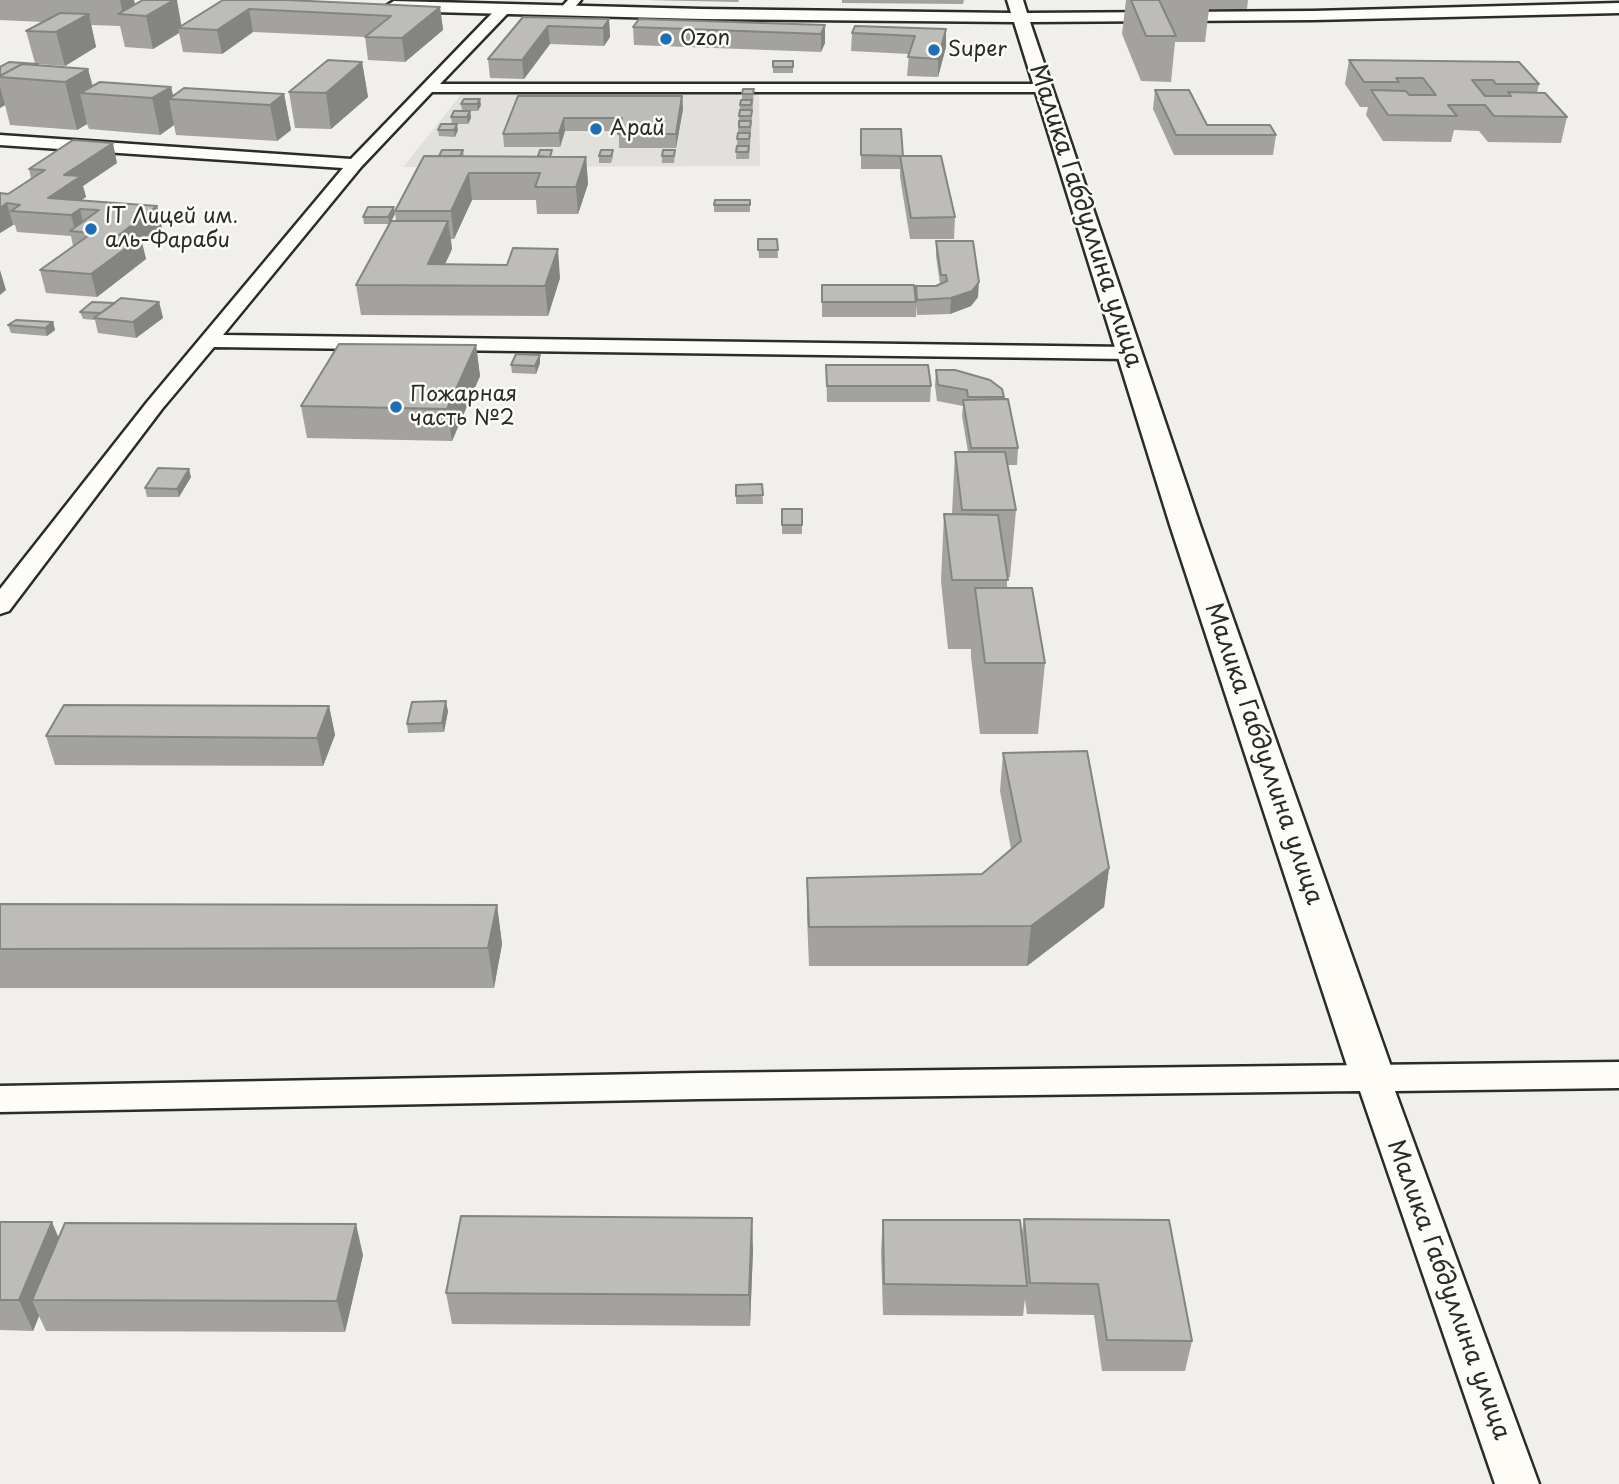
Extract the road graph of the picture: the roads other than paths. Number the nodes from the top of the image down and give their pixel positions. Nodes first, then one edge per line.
1 (575, 0) edge
2 (379, 5) edge
3 (1619, 8) edge
4 (503, 10) junction
5 (1018, 10) edge
6 (563, 12) junction
7 (430, 88) junction
8 (1044, 88) junction
9 (0, 140) edge
10 (355, 164) junction
11 (208, 341) junction
12 (1129, 353) junction
13 (0, 606) edge
14 (1619, 1075) edge
15 (1373, 1078) junction
16 (0, 1099) edge
17 (1517, 1484) edge

1 - 6 street
2 - 4 street
3 - 5 street
4 - 6 street
4 - 7 street
5 - 6 street
5 - 8 street, Малика Габдуллина улица
7 - 8 street
7 - 10 street
8 - 12 street, Малика Габдуллина улица
9 - 10 street
10 - 11 street
11 - 12 street
11 - 13 street
12 - 15 street, Малика Габдуллина улица
14 - 15 street
15 - 16 street
15 - 17 street, Малика Габдуллина улица

